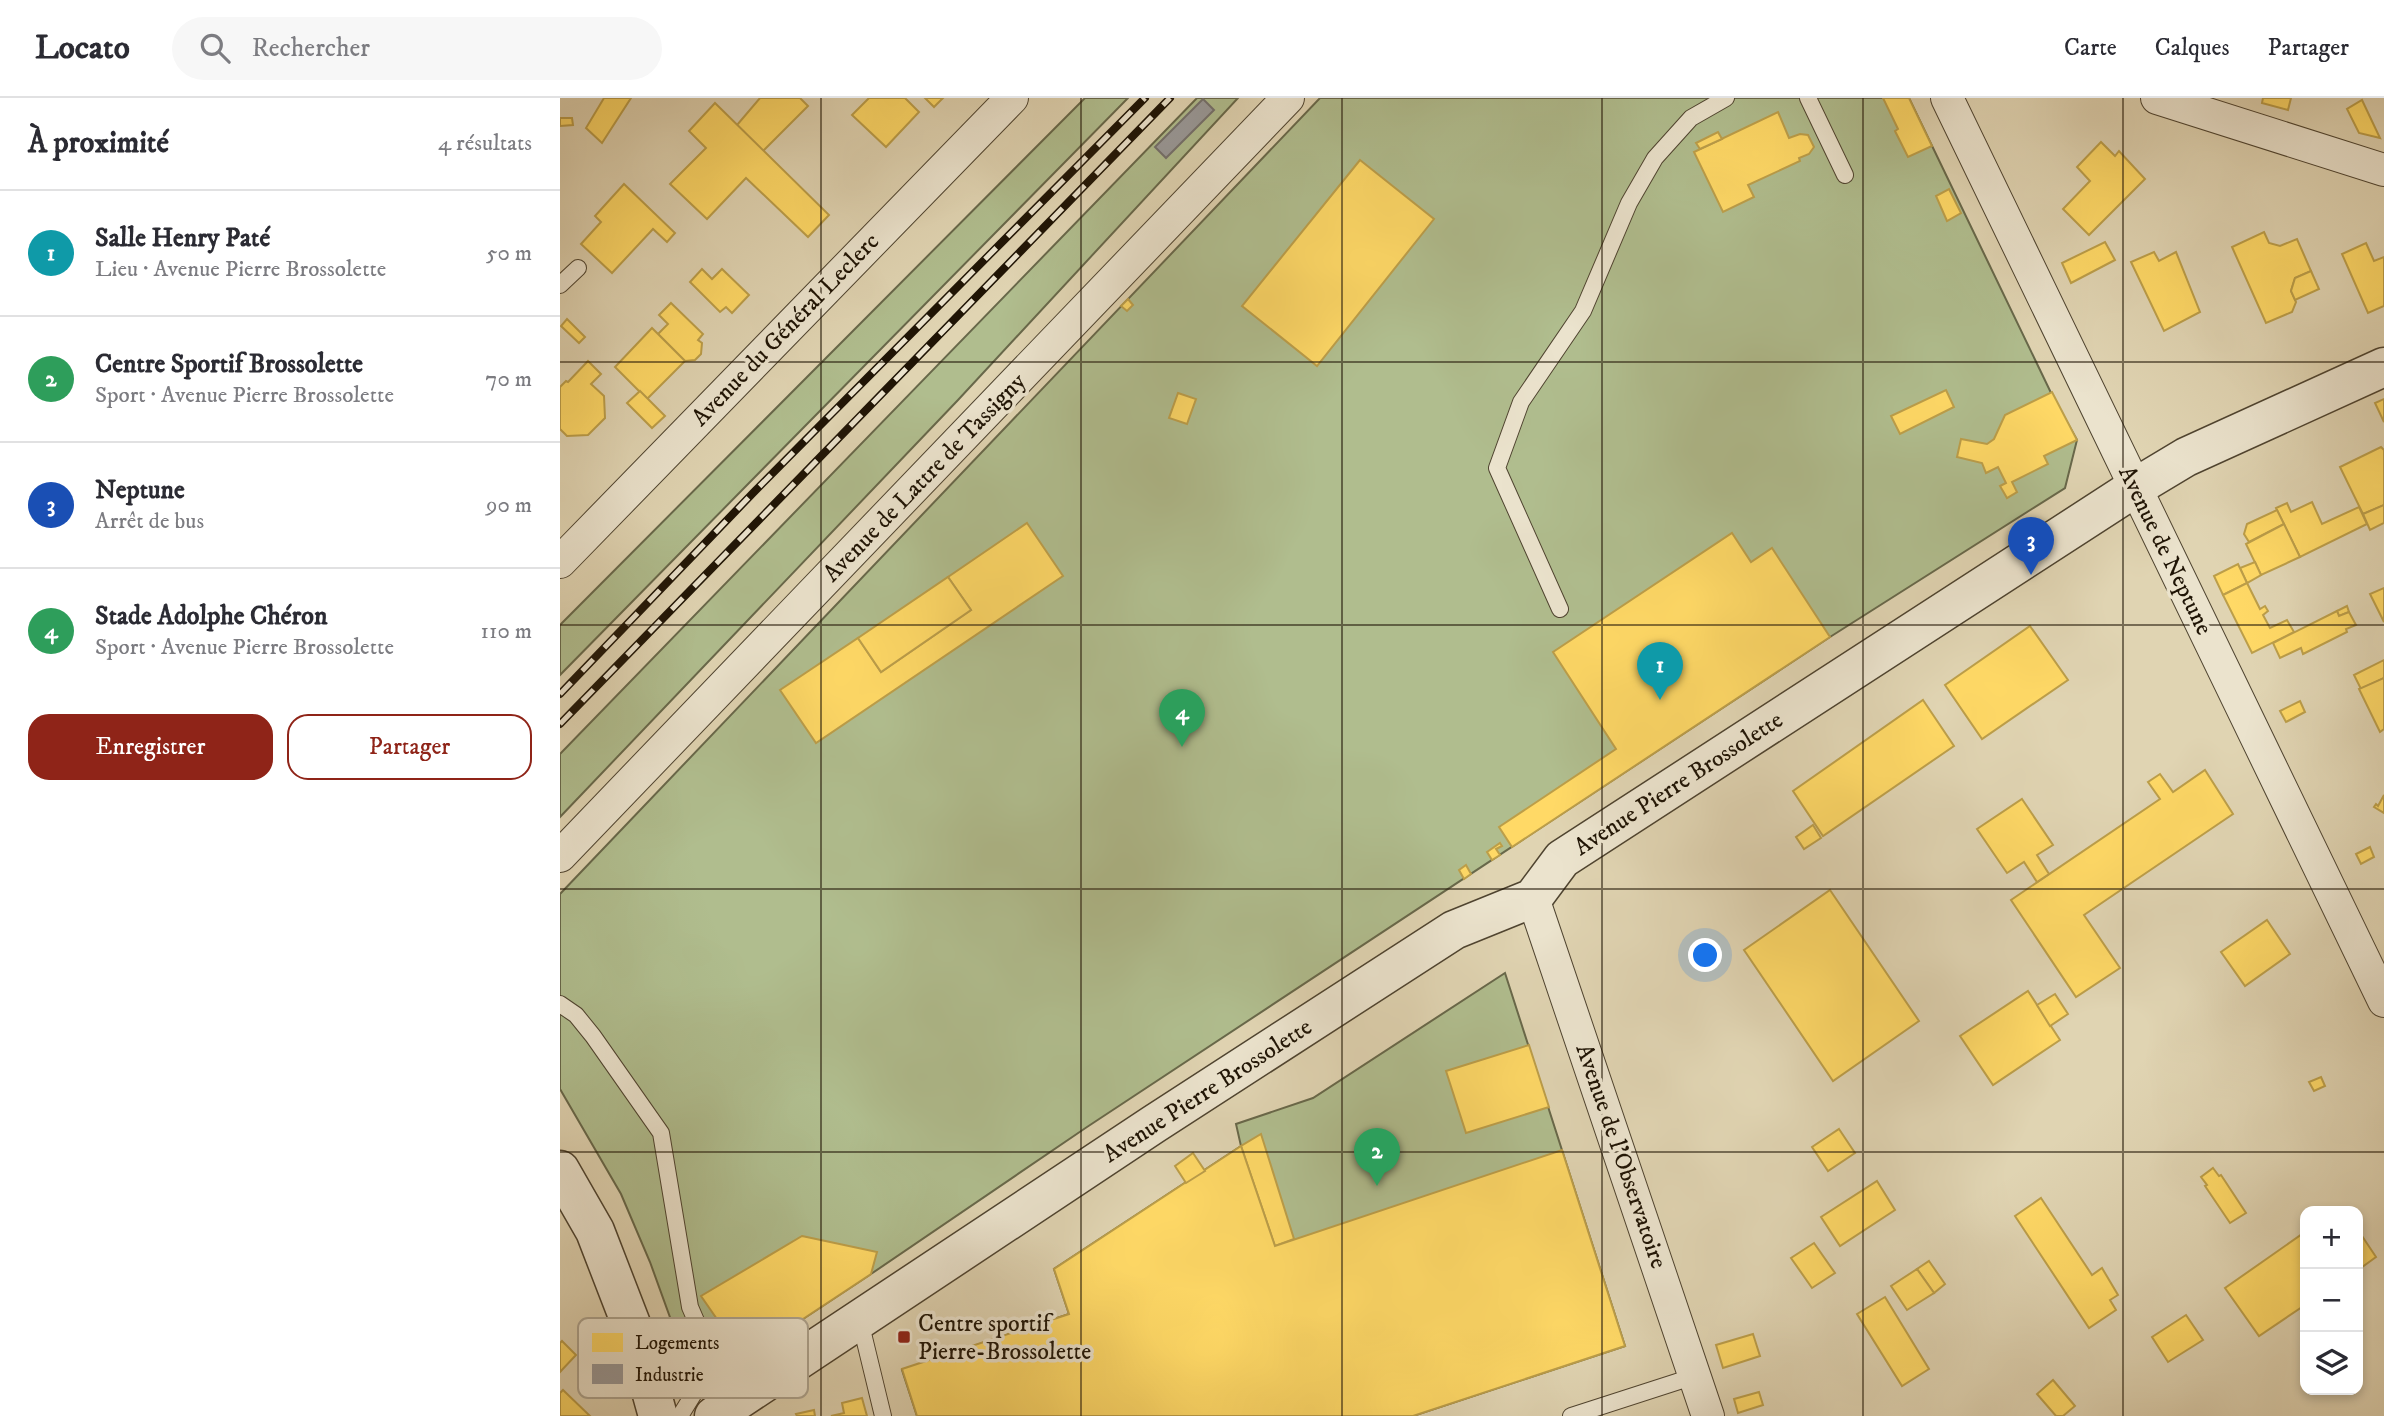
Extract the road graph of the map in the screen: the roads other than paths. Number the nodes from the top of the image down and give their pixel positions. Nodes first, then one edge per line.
1 (1012, 98) edge
2 (1288, 98) edge
3 (1726, 98) edge
4 (1808, 98) edge
5 (1947, 98) edge
6 (2157, 98) edge
7 (2384, 170) edge
8 (1845, 175) dead end
9 (578, 268) dead end
10 (560, 285) edge
11 (2384, 366) edge
12 (2136, 487) junction
13 (560, 562) edge
14 (1560, 609) dead end
15 (560, 856) edge
16 (1533, 898) junction
17 (2377, 967) edge
18 (2384, 1001) edge
19 (560, 1004) edge
20 (560, 1170) edge
21 (629, 1318) edge
22 (695, 1318) edge
23 (860, 1321) junction
24 (808, 1355) edge
25 (1695, 1376) junction
26 (653, 1398) edge
27 (691, 1398) edge
28 (742, 1398) edge
29 (658, 1416) edge
30 (680, 1416) edge
31 (714, 1416) edge
32 (883, 1416) edge
33 (1571, 1416) edge
34 (1708, 1416) edge

1 - 13 street, Avenue du Général Leclerc
2 - 15 street, Avenue de Lattre de Tassigny
3 - 14 lane
4 - 8 lane
5 - 12 street, Avenue de Neptune
6 - 7 street
9 - 10 lane
11 - 12 street, Avenue Pierre Brossolette
12 - 16 street, Avenue Pierre Brossolette
12 - 17 street, Avenue de Neptune
16 - 23 street, Avenue Pierre Brossolette
16 - 25 street, Avenue de l'Observatoire
17 - 18 street, Avenue de Neptune
19 - 22 lane
20 - 21 street
23 - 24 street, Avenue Pierre Brossolette
23 - 32 lane
25 - 33 lane
25 - 34 street, Avenue de l'Observatoire
26 - 29 street
27 - 30 lane
28 - 31 street, Avenue Pierre Brossolette

